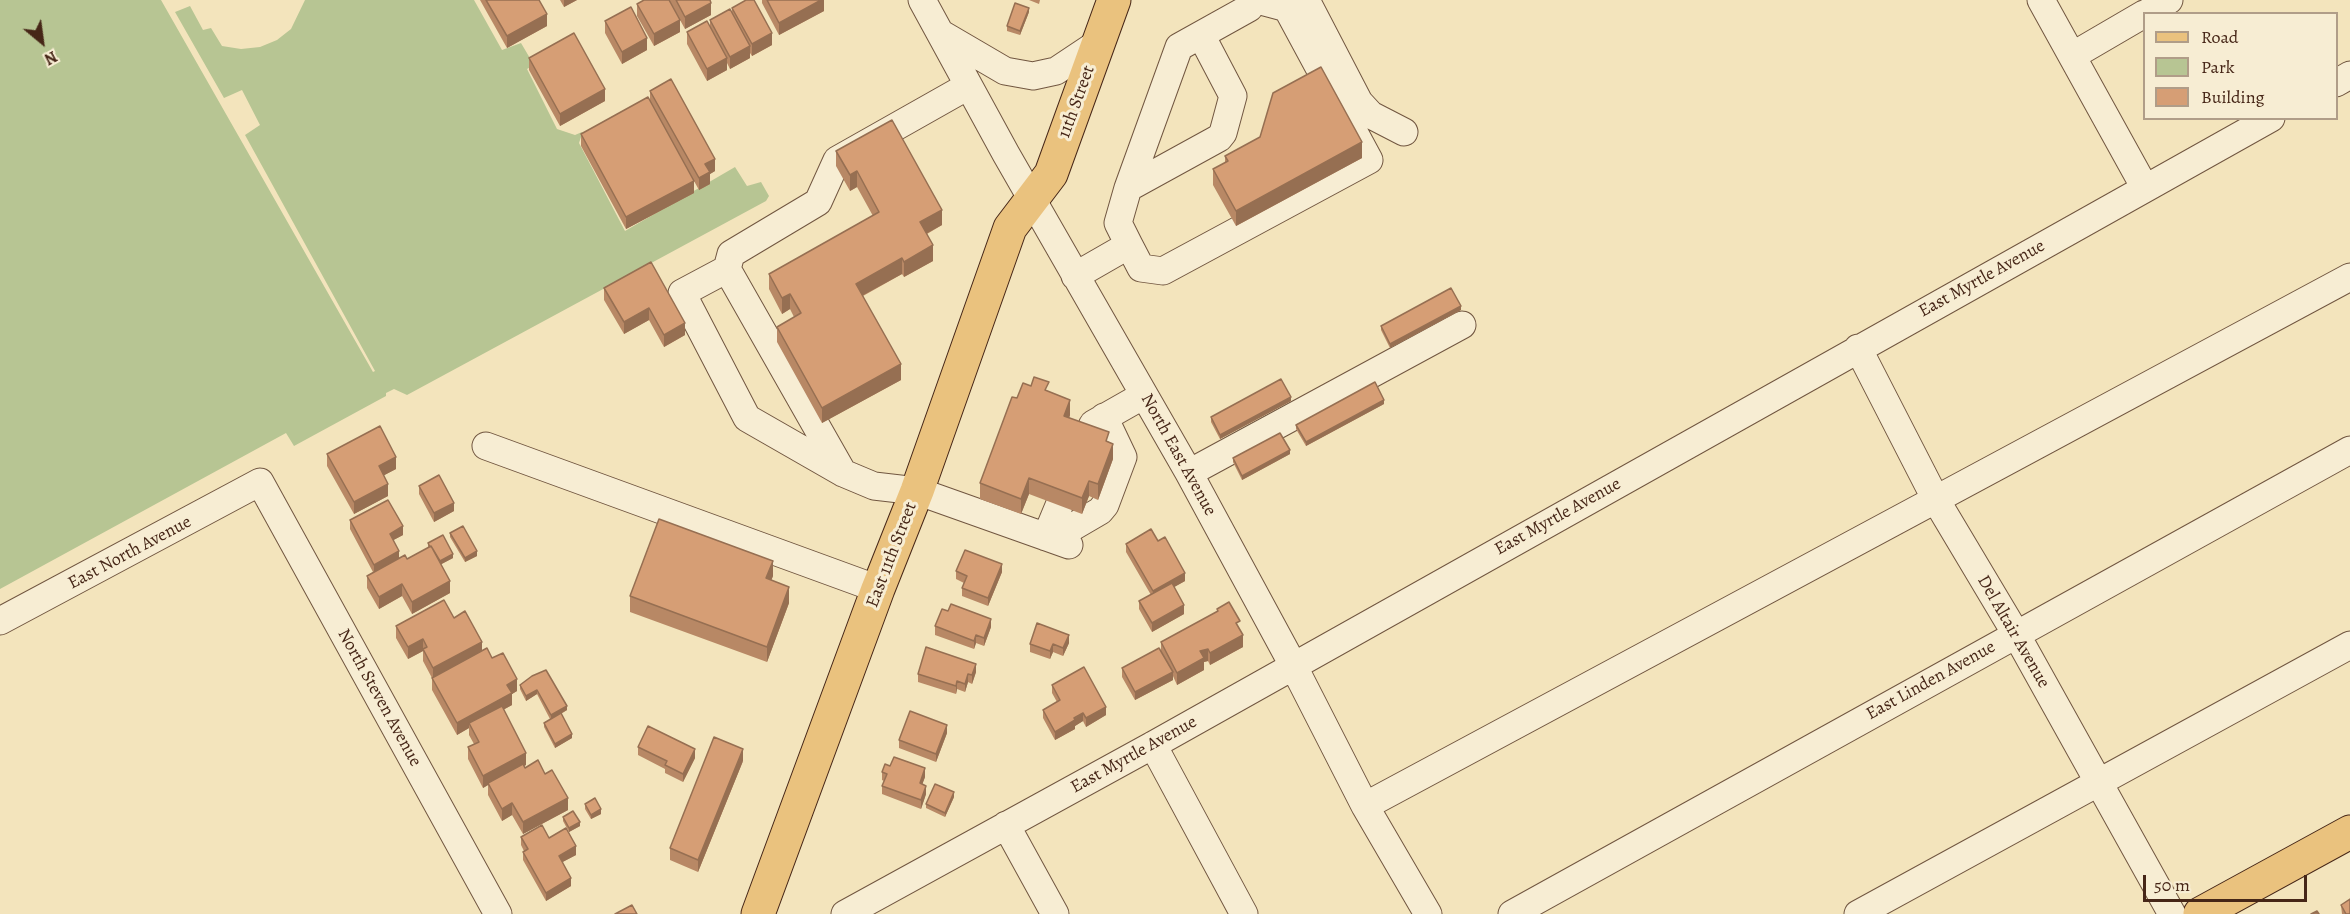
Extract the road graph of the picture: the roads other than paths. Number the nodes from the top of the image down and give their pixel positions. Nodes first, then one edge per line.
1 (922, 0) edge
2 (1114, 0) edge
3 (1250, 0) edge
4 (1257, 0) edge
5 (1306, 0) edge
6 (2041, 0) edge
7 (2169, 0) edge
8 (2148, 12) edge
9 (2143, 15) edge
10 (940, 33) junction
11 (1201, 35) junction
12 (1098, 43) junction
13 (2072, 56) junction
14 (968, 86) junction
15 (2267, 120) edge
16 (1404, 132) dead end
17 (1128, 188) junction
18 (2145, 188) junction
19 (1032, 199) junction
20 (1128, 245) junction
21 (727, 269) junction
22 (1075, 276) junction
23 (2350, 277) edge
24 (1462, 325) dead end
25 (1858, 348) junction
26 (1144, 395) junction
27 (1104, 417) junction
28 (486, 446) dead end
29 (2350, 450) edge
30 (843, 473) junction
31 (1189, 473) junction
32 (260, 482) joint
33 (917, 491) junction
34 (1936, 500) junction
35 (1056, 541) junction
36 (878, 589) junction
37 (0, 621) edge
38 (2016, 634) junction
39 (2350, 645) edge
40 (1293, 665) junction
41 (1153, 746) junction
42 (2098, 783) junction
43 (1365, 806) junction
44 (1006, 825) junction
45 (2350, 832) edge
46 (858, 911) edge
47 (498, 914) edge
48 (758, 914) edge
49 (1055, 914) edge
50 (1244, 914) edge
51 (1428, 914) edge
52 (1512, 914) edge
53 (1858, 914) edge
54 (2172, 914) edge
55 (2200, 914) edge

1 - 10 street, North East Avenue
2 - 12 main road, 11th Street
3 - 11 street
4 - 20 street
5 - 16 street
6 - 13 street
7 - 8 street
9 - 13 street
10 - 12 street
10 - 14 street, North East Avenue
11 - 17 street
11 - 17 street
12 - 19 main road, 11th Street
13 - 18 street
14 - 19 street, North East Avenue
14 - 21 street
15 - 18 street, East Myrtle Avenue
17 - 20 street
18 - 25 street, East Myrtle Avenue
19 - 22 street, North East Avenue
19 - 33 main road, East 11th Street
20 - 22 street
21 - 30 street
21 - 30 street
22 - 26 street, North East Avenue
23 - 34 street
24 - 31 street
25 - 34 street, Del Altair Avenue
25 - 40 street, East Myrtle Avenue
26 - 27 street
26 - 31 street, North East Avenue
27 - 35 street
27 - 35 street
28 - 36 street
29 - 38 street, East Linden Avenue
30 - 33 street
31 - 40 street, North East Avenue
32 - 37 street, East North Avenue
32 - 47 street, North Steven Avenue
33 - 35 street
33 - 36 main road, East 11th Street
34 - 38 street, Del Altair Avenue
34 - 43 street
36 - 48 main road, East 11th Street
38 - 42 street, Del Altair Avenue
38 - 52 street, East Linden Avenue
39 - 42 street
40 - 41 street, East Myrtle Avenue
40 - 43 street, North East Avenue
41 - 44 street, East Myrtle Avenue
41 - 50 street
42 - 53 street
42 - 54 street, Del Altair Avenue
43 - 51 street, North East Avenue
44 - 46 street, East Myrtle Avenue
44 - 49 street
45 - 55 main road

